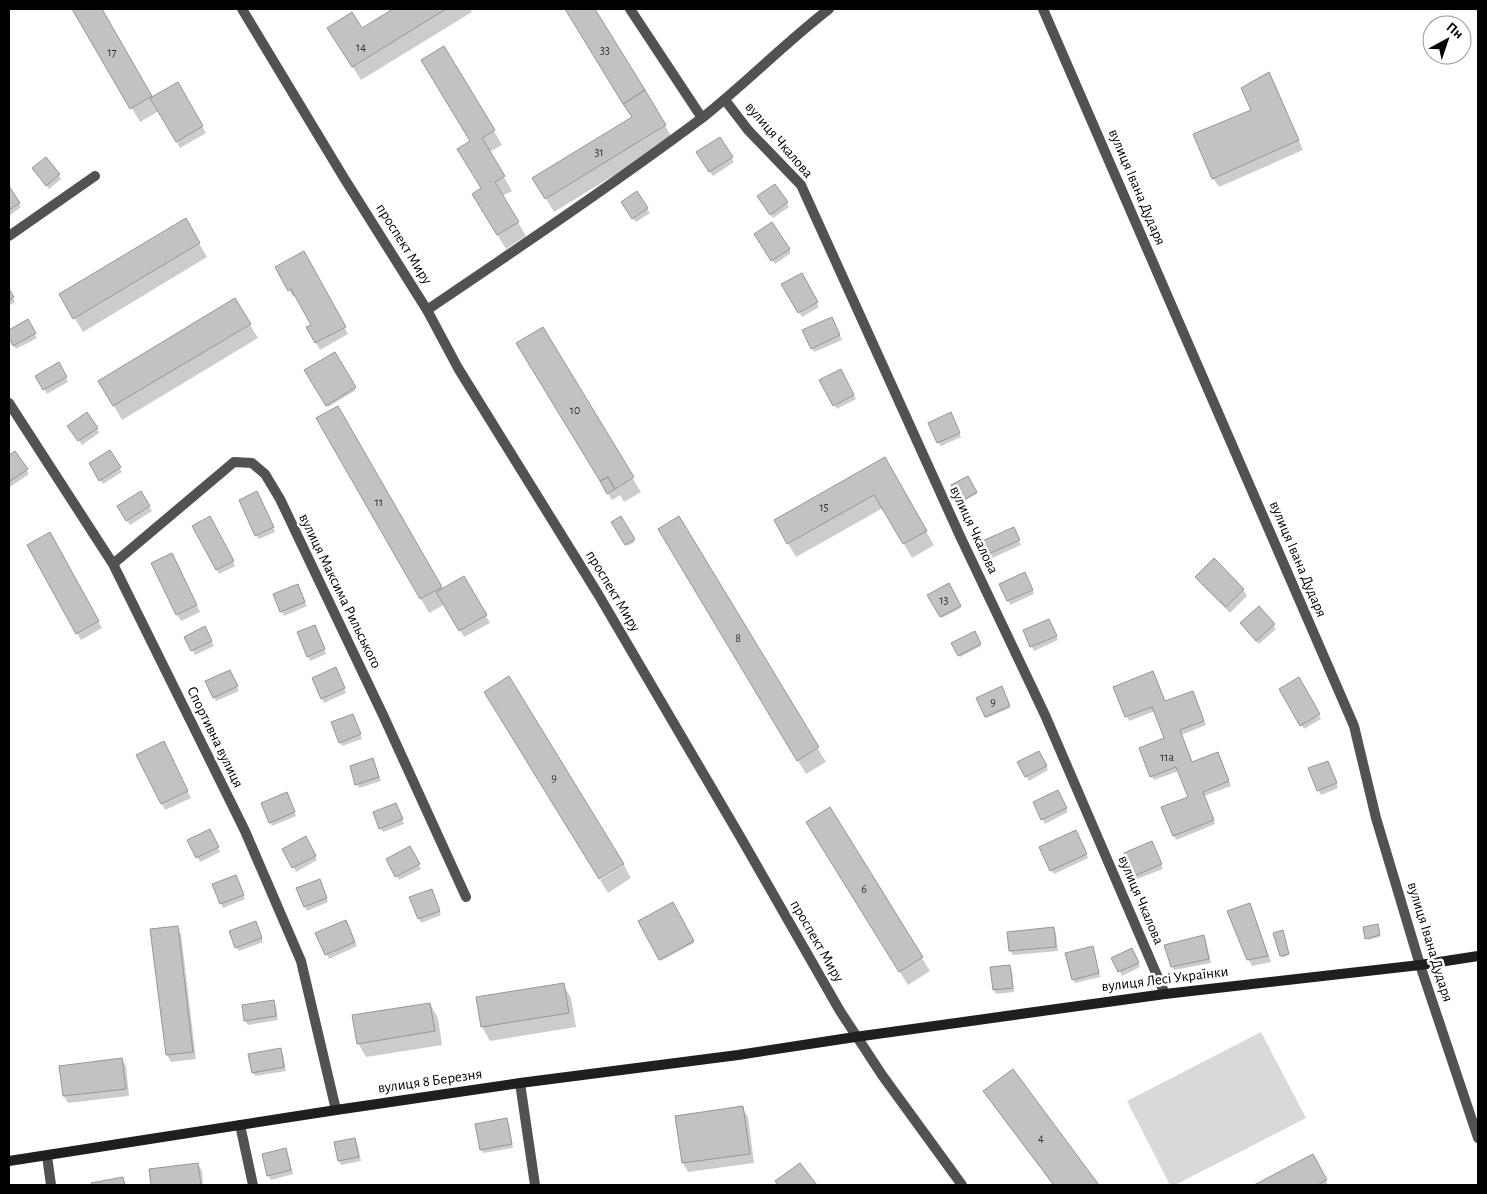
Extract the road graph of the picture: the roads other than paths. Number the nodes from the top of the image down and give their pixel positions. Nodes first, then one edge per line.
1 (242, 9) edge
2 (630, 9) edge
3 (829, 9) edge
4 (1043, 9) edge
5 (725, 100) junction
6 (702, 118) junction
7 (95, 176) dead end
8 (9, 236) edge
9 (427, 310) junction
10 (9, 403) edge
11 (113, 564) junction
12 (466, 898) dead end
13 (1478, 956) edge
14 (1420, 965) junction
15 (1165, 994) junction
16 (855, 1037) junction
17 (520, 1084) junction
18 (336, 1110) junction
19 (240, 1126) junction
20 (1478, 1138) edge
21 (47, 1156) junction
22 (9, 1161) edge
23 (51, 1185) edge
24 (253, 1185) edge
25 (535, 1185) edge
26 (962, 1185) edge

1 - 9 street, проспект Миру
2 - 6 street
3 - 5 street
4 - 14 street, вулиця Івана Дударя
5 - 6 street
5 - 15 street, вулиця Чкалова
6 - 9 street
7 - 8 street
9 - 16 street, проспект Миру
10 - 11 street, Спортивна вулиця
11 - 12 street, вулиця Максима Рильського
11 - 18 street, Спортивна вулиця
13 - 14 main road, вулиця Лесі Українки
14 - 15 main road, вулиця Лесі Українки
14 - 20 street, вулиця Івана Дударя
15 - 16 main road, вулиця Лесі Українки
16 - 17 main road, вулиця 8 Березня
16 - 26 street, проспект Миру
17 - 18 main road, вулиця 8 Березня
17 - 25 street
18 - 19 main road, вулиця 8 Березня
19 - 21 main road, вулиця 8 Березня
19 - 24 street
21 - 22 main road, вулиця 8 Березня
21 - 23 street

